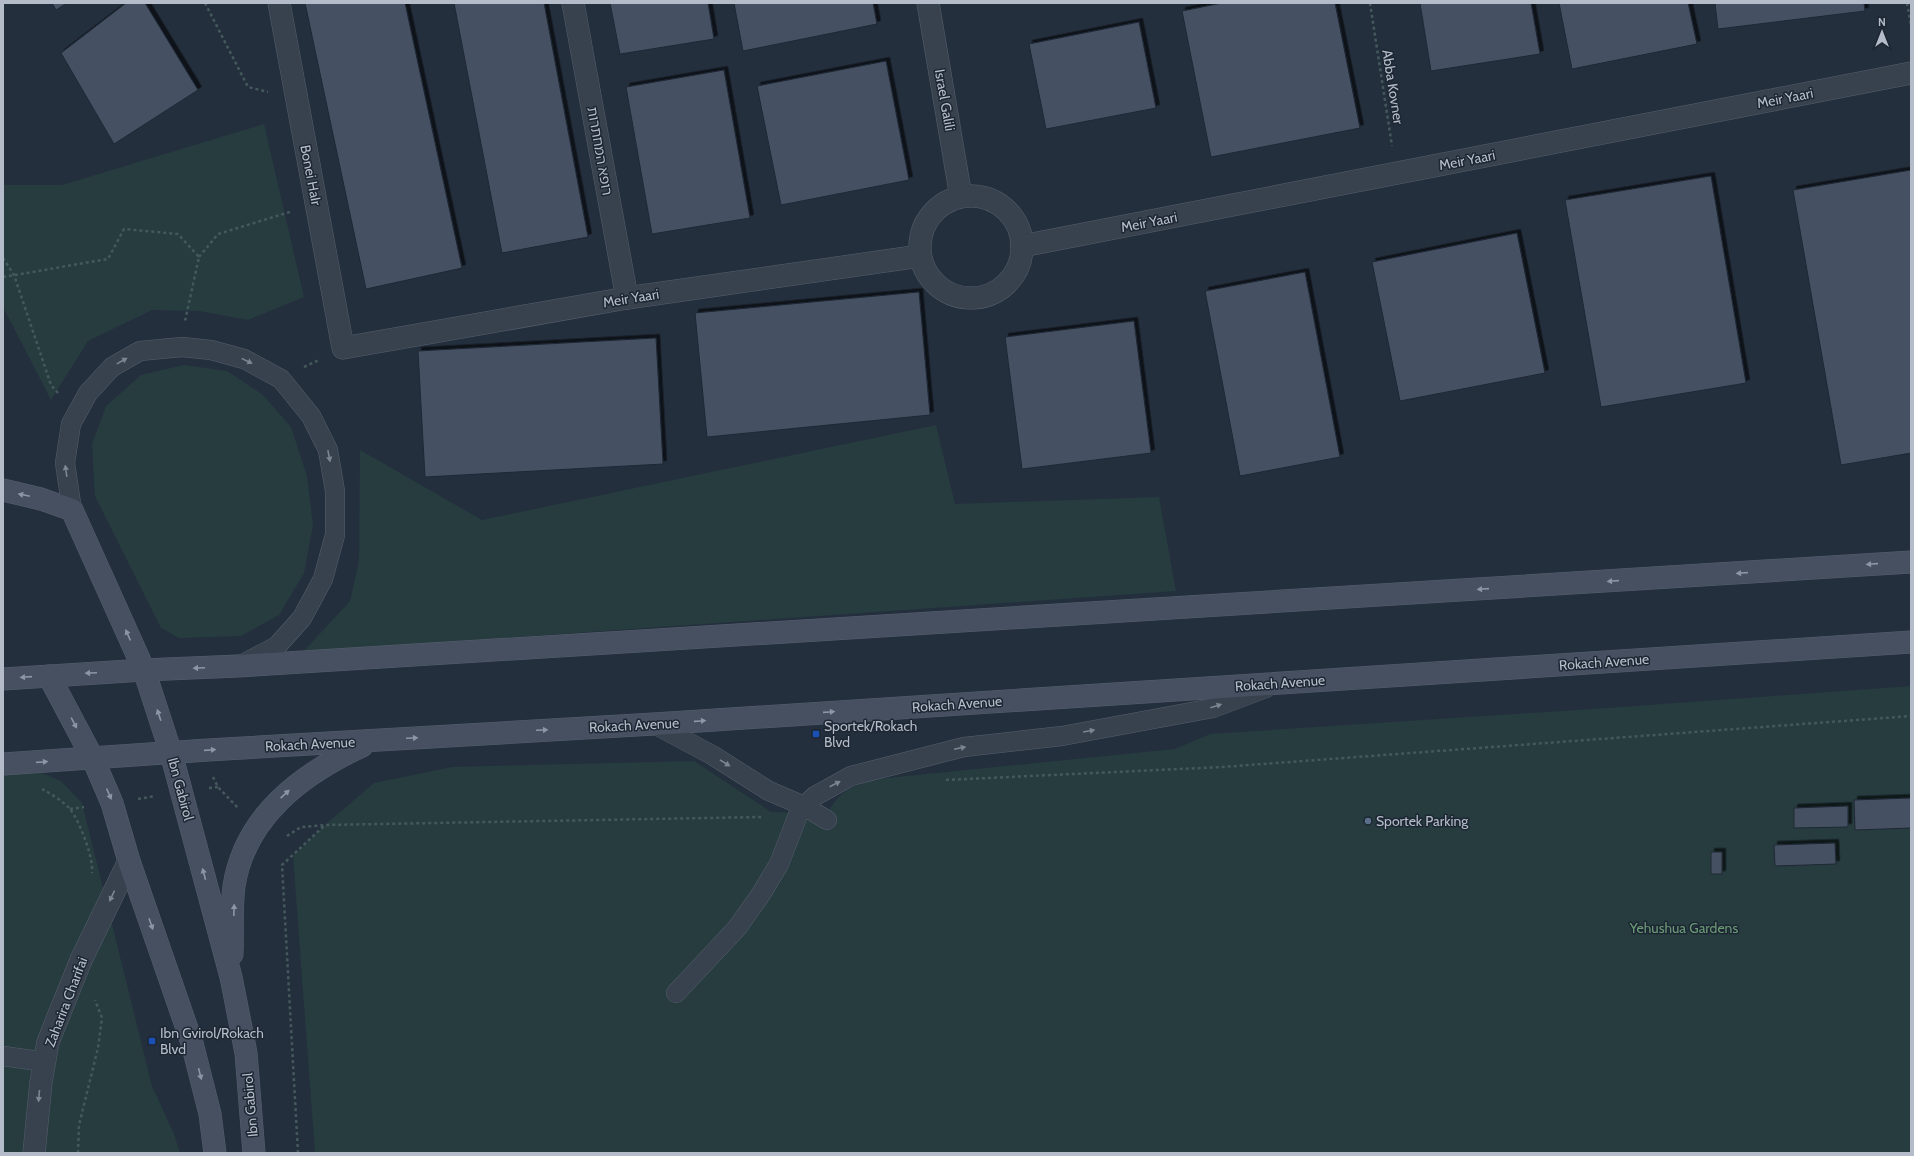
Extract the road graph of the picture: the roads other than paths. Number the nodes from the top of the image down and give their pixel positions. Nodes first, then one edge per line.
1 (279, 3) edge
2 (574, 3) edge
3 (928, 3) edge
4 (1911, 73) edge
5 (961, 196) junction
6 (1022, 246) junction
7 (920, 256) junction
8 (627, 298) junction
9 (343, 348) joint
10 (3, 490) edge
11 (72, 510) junction
12 (1911, 562) edge
13 (1911, 642) edge
14 (238, 666) junction
15 (144, 670) junction
16 (49, 676) junction
17 (3, 679) edge
18 (1276, 683) junction
19 (654, 724) junction
20 (373, 740) junction
21 (171, 752) junction
22 (93, 759) junction
23 (3, 764) edge
24 (804, 806) junction
25 (827, 820) dead end
26 (129, 860) junction
27 (232, 977) junction
28 (676, 993) dead end
29 (3, 1056) edge
30 (44, 1062) junction
31 (34, 1153) edge
32 (215, 1153) edge
33 (254, 1153) edge

1 - 9 street, Bonei HaIr
2 - 8 street, רופא המחתרות
3 - 5 street, Israel Galili
4 - 6 street, Meir Yaari
5 - 6 street
5 - 7 street
6 - 7 street
7 - 8 street, Meir Yaari
8 - 9 street, Meir Yaari
11 -> 10 main road
11 -> 14 lane
15 -> 11 main road, Ibn Gabirol
12 -> 14 main road
13 - 18 main road, Rokach Avenue
14 -> 15 main road
15 -> 16 main road
21 -> 15 main road, Ibn Gabirol
16 -> 17 main road
16 -> 22 main road
19 -> 18 main road, Rokach Avenue
24 -> 18 lane
20 -> 19 main road, Rokach Avenue
19 -> 24 lane
21 -> 20 main road, Rokach Avenue
27 -> 20 main road
21 - 22 main road, Rokach Avenue
27 -> 21 main road, Ibn Gabirol
23 -> 22 main road, Rokach Avenue
22 -> 26 main road
24 - 25 lane
24 - 28 lane
26 -> 30 street, Zaharira Charifai
26 -> 32 main road
27 - 33 main road, Ibn Gabirol
29 - 30 lane
30 -> 31 street, Zaharira Charifai

